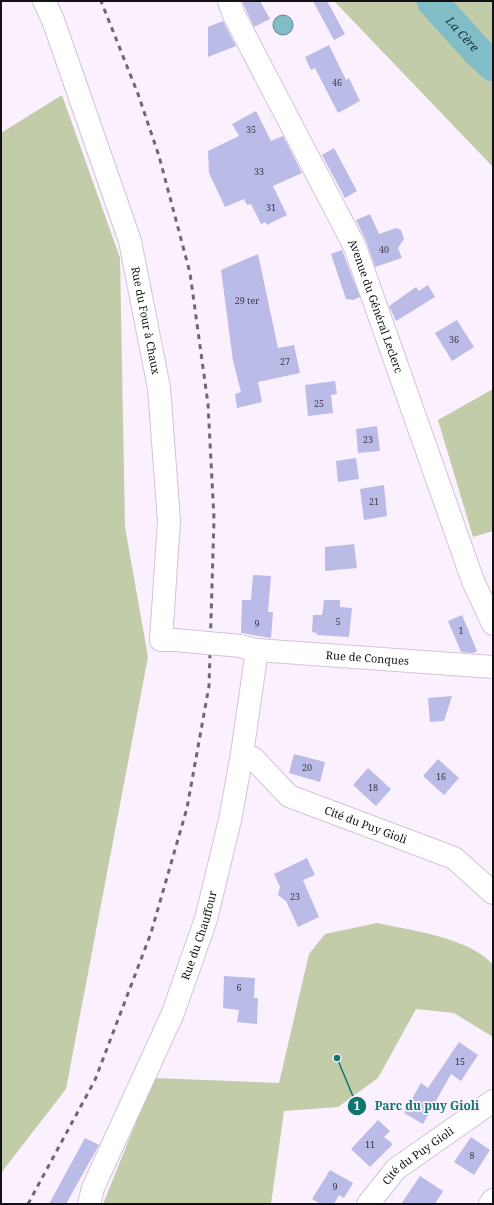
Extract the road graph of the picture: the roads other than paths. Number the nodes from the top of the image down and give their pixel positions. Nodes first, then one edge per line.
1 (44, 1) edge
2 (229, 1) edge
3 (493, 624) edge
4 (175, 640) joint
5 (249, 648) junction
6 (493, 667) edge
7 (242, 754) junction
8 (493, 893) edge
9 (493, 1101) edge
10 (493, 1200) edge
11 (89, 1204) edge
12 (368, 1204) edge
13 (490, 1204) edge

1 - 4 street, Rue du Four à Chaux
2 - 3 street, Avenue du Général Leclerc
4 - 5 street, Rue de Conques, bridge
5 - 6 street, Rue de Conques
5 - 7 street, Rue du Chauffour
7 - 8 street, Cité du Puy Gioli
7 - 11 street, Rue du Chauffour
9 - 12 street, Cité du Puy Gioli
10 - 13 street

